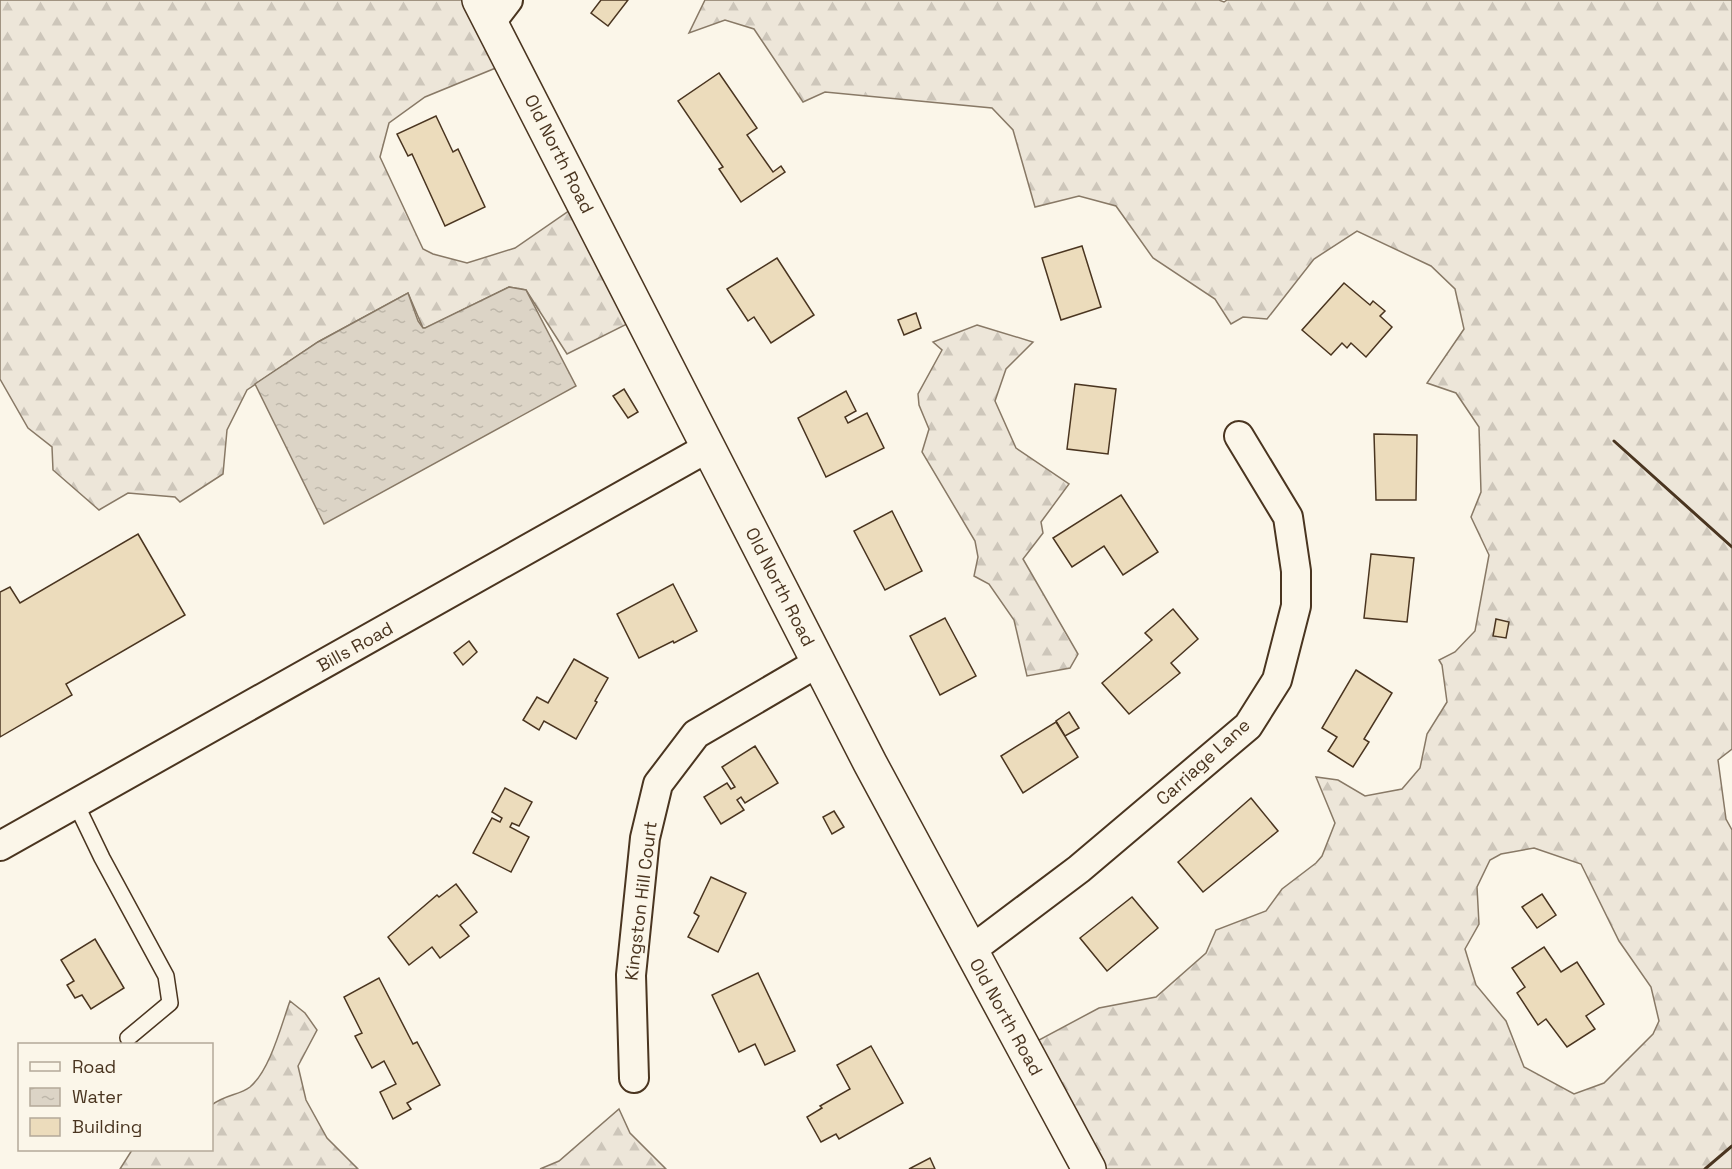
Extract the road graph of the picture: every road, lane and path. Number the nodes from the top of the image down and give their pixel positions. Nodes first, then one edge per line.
1 (493, 7) edge
2 (1239, 436) dead end
3 (709, 447) junction
4 (819, 662) junction
5 (76, 804) junction
6 (0, 846) edge
7 (970, 951) junction
8 (128, 1038) dead end
9 (634, 1078) dead end
10 (1089, 1169) edge

1 - 3 street, Old North Road
2 - 7 street, Carriage Lane
3 - 4 street, Old North Road
3 - 5 street, Bills Road
4 - 7 street, Old North Road
4 - 9 street, Kingston Hill Court
5 - 6 street, Bills Road
5 - 8 lane
7 - 10 street, Old North Road

